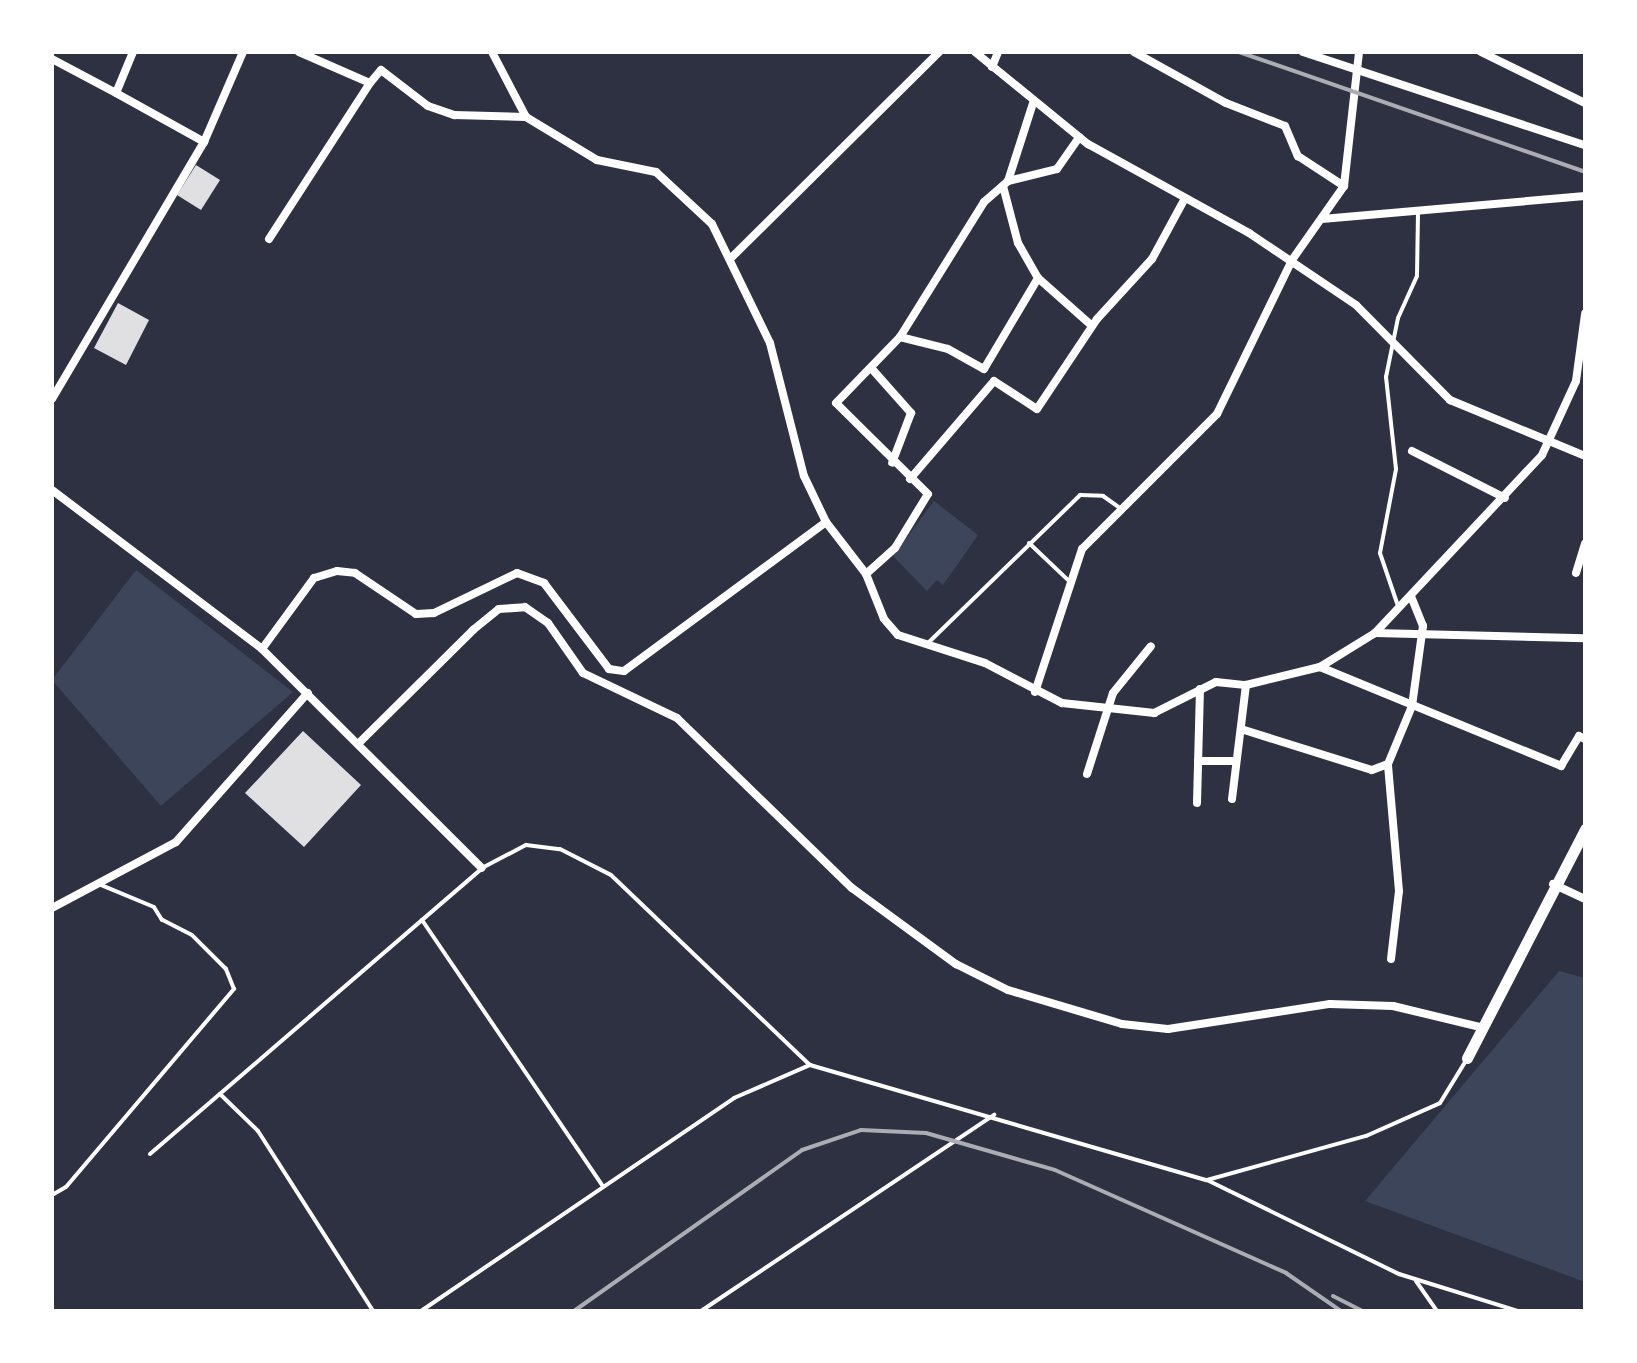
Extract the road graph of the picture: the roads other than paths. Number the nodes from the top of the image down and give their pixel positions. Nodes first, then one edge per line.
1 (133, 52) edge
2 (243, 52) edge
3 (299, 52) edge
4 (492, 52) edge
5 (939, 52) edge
6 (975, 52) edge
7 (998, 52) edge
8 (1134, 52) edge
9 (1303, 52) edge
10 (1359, 52) edge
11 (1481, 52) edge
12 (52, 59) edge
13 (992, 67) junction
14 (1354, 70) junction
15 (370, 83) junction
16 (116, 93) junction
17 (1033, 103) junction
18 (1585, 103) edge
19 (526, 117) junction
20 (1079, 137) junction
21 (204, 142) junction
22 (1585, 145) edge
23 (1005, 184) junction
24 (1344, 186) junction
25 (1585, 196) edge
26 (1184, 200) junction
27 (1418, 214) junction
28 (1322, 219) junction
29 (269, 239) dead end
30 (731, 258) junction
31 (1292, 260) junction
32 (1038, 278) junction
33 (1585, 314) edge
34 (1092, 326) junction
35 (900, 337) junction
36 (1393, 340) junction
37 (872, 369) junction
38 (52, 399) edge
39 (1548, 443) junction
40 (1412, 451) dead end
41 (1585, 456) edge
42 (892, 463) junction
43 (910, 479) junction
44 (52, 490) edge
45 (1505, 498) junction
46 (1121, 509) junction
47 (826, 522) junction
48 (1029, 543) junction
49 (1585, 543) edge
50 (1576, 573) dead end
51 (866, 574) junction
52 (1069, 581) junction
53 (1411, 596) junction
54 (1399, 608) junction
55 (562, 613) junction
56 (548, 623) junction
57 (1375, 633) junction
58 (1422, 634) junction
59 (1585, 638) edge
60 (927, 644) junction
61 (1151, 646) dead end
62 (262, 649) junction
63 (1320, 667) junction
64 (1246, 685) junction
65 (1200, 689) junction
66 (1035, 692) junction
67 (308, 693) junction
68 (1109, 706) junction
69 (1412, 706) junction
70 (1241, 729) junction
71 (1585, 739) edge
72 (361, 741) junction
73 (1198, 761) junction
74 (1235, 761) junction
75 (1388, 764) junction
76 (1087, 774) dead end
77 (1232, 799) dead end
78 (1197, 803) dead end
79 (1585, 829) edge
80 (482, 868) junction
81 (95, 883) junction
82 (1551, 883) junction
83 (1585, 899) edge
84 (52, 910) edge
85 (422, 920) junction
86 (1391, 959) dead end
87 (1480, 1027) junction
88 (1467, 1058) joint
89 (810, 1065) junction
90 (220, 1094) junction
91 (994, 1115) junction
92 (150, 1154) dead end
93 (1207, 1180) junction
94 (604, 1187) junction
95 (52, 1195) edge
96 (1415, 1279) junction
97 (373, 1311) edge
98 (421, 1311) edge
99 (701, 1311) edge
100 (1437, 1311) edge
101 (1518, 1311) edge

1 - 16 street
2 - 21 street
3 - 15 street
4 - 19 street
5 - 30 street
6 - 13 street
7 - 13 street
8 - 24 street
9 - 14 street
10 - 14 street
11 - 18 street
12 - 16 street
13 - 17 street
14 - 22 street
14 - 24 street
15 - 19 street
15 - 29 street
16 - 21 street
17 - 20 street
17 - 23 street
19 - 30 street
20 - 23 street
20 - 26 street
21 - 38 street
23 - 32 street
23 - 35 street
24 - 28 street
25 - 27 street
26 - 31 street
26 - 34 street
27 - 28 street
27 - 36 lane
28 - 31 street
30 - 47 street
31 - 36 street
31 - 46 street
32 - 34 street
32 - 35 street
33 - 39 street
34 - 43 street
35 - 37 street
36 - 39 street
36 - 54 lane
37 - 42 street
37 - 42 street
39 - 41 street
39 - 45 street
40 - 45 street
42 - 43 street
43 - 51 street
44 - 62 street
45 - 53 street
46 - 48 lane
46 - 52 street
47 - 51 street
47 - 55 street
48 - 52 lane
48 - 60 lane
49 - 50 street
51 - 60 street
52 - 66 street
53 - 54 street
53 - 58 street
54 - 57 street
55 - 56 street
55 - 62 street
56 - 72 street
56 - 87 street
57 - 58 street
57 - 63 street
58 - 59 street
58 - 69 street
60 - 66 street
61 - 68 street
62 - 67 street
63 - 64 street
63 - 69 street
64 - 65 street
64 - 70 street
65 - 68 street
65 - 73 street
66 - 68 street
67 - 72 street
67 - 81 street
68 - 76 street
69 - 71 street
69 - 75 street
70 - 74 street
70 - 75 street
72 - 80 street
73 - 74 street
73 - 78 street
74 - 77 street
75 - 86 street
79 - 82 street
80 - 85 lane
80 - 89 lane
81 - 84 street
81 - 95 lane
82 - 83 street
82 - 87 street
85 - 90 lane
85 - 94 lane
87 - 88 street
88 - 93 lane
89 - 91 lane
89 - 94 lane
90 - 92 lane
90 - 97 lane
91 - 93 lane
91 - 99 lane
93 - 96 lane
94 - 98 lane
96 - 100 lane
96 - 101 lane

